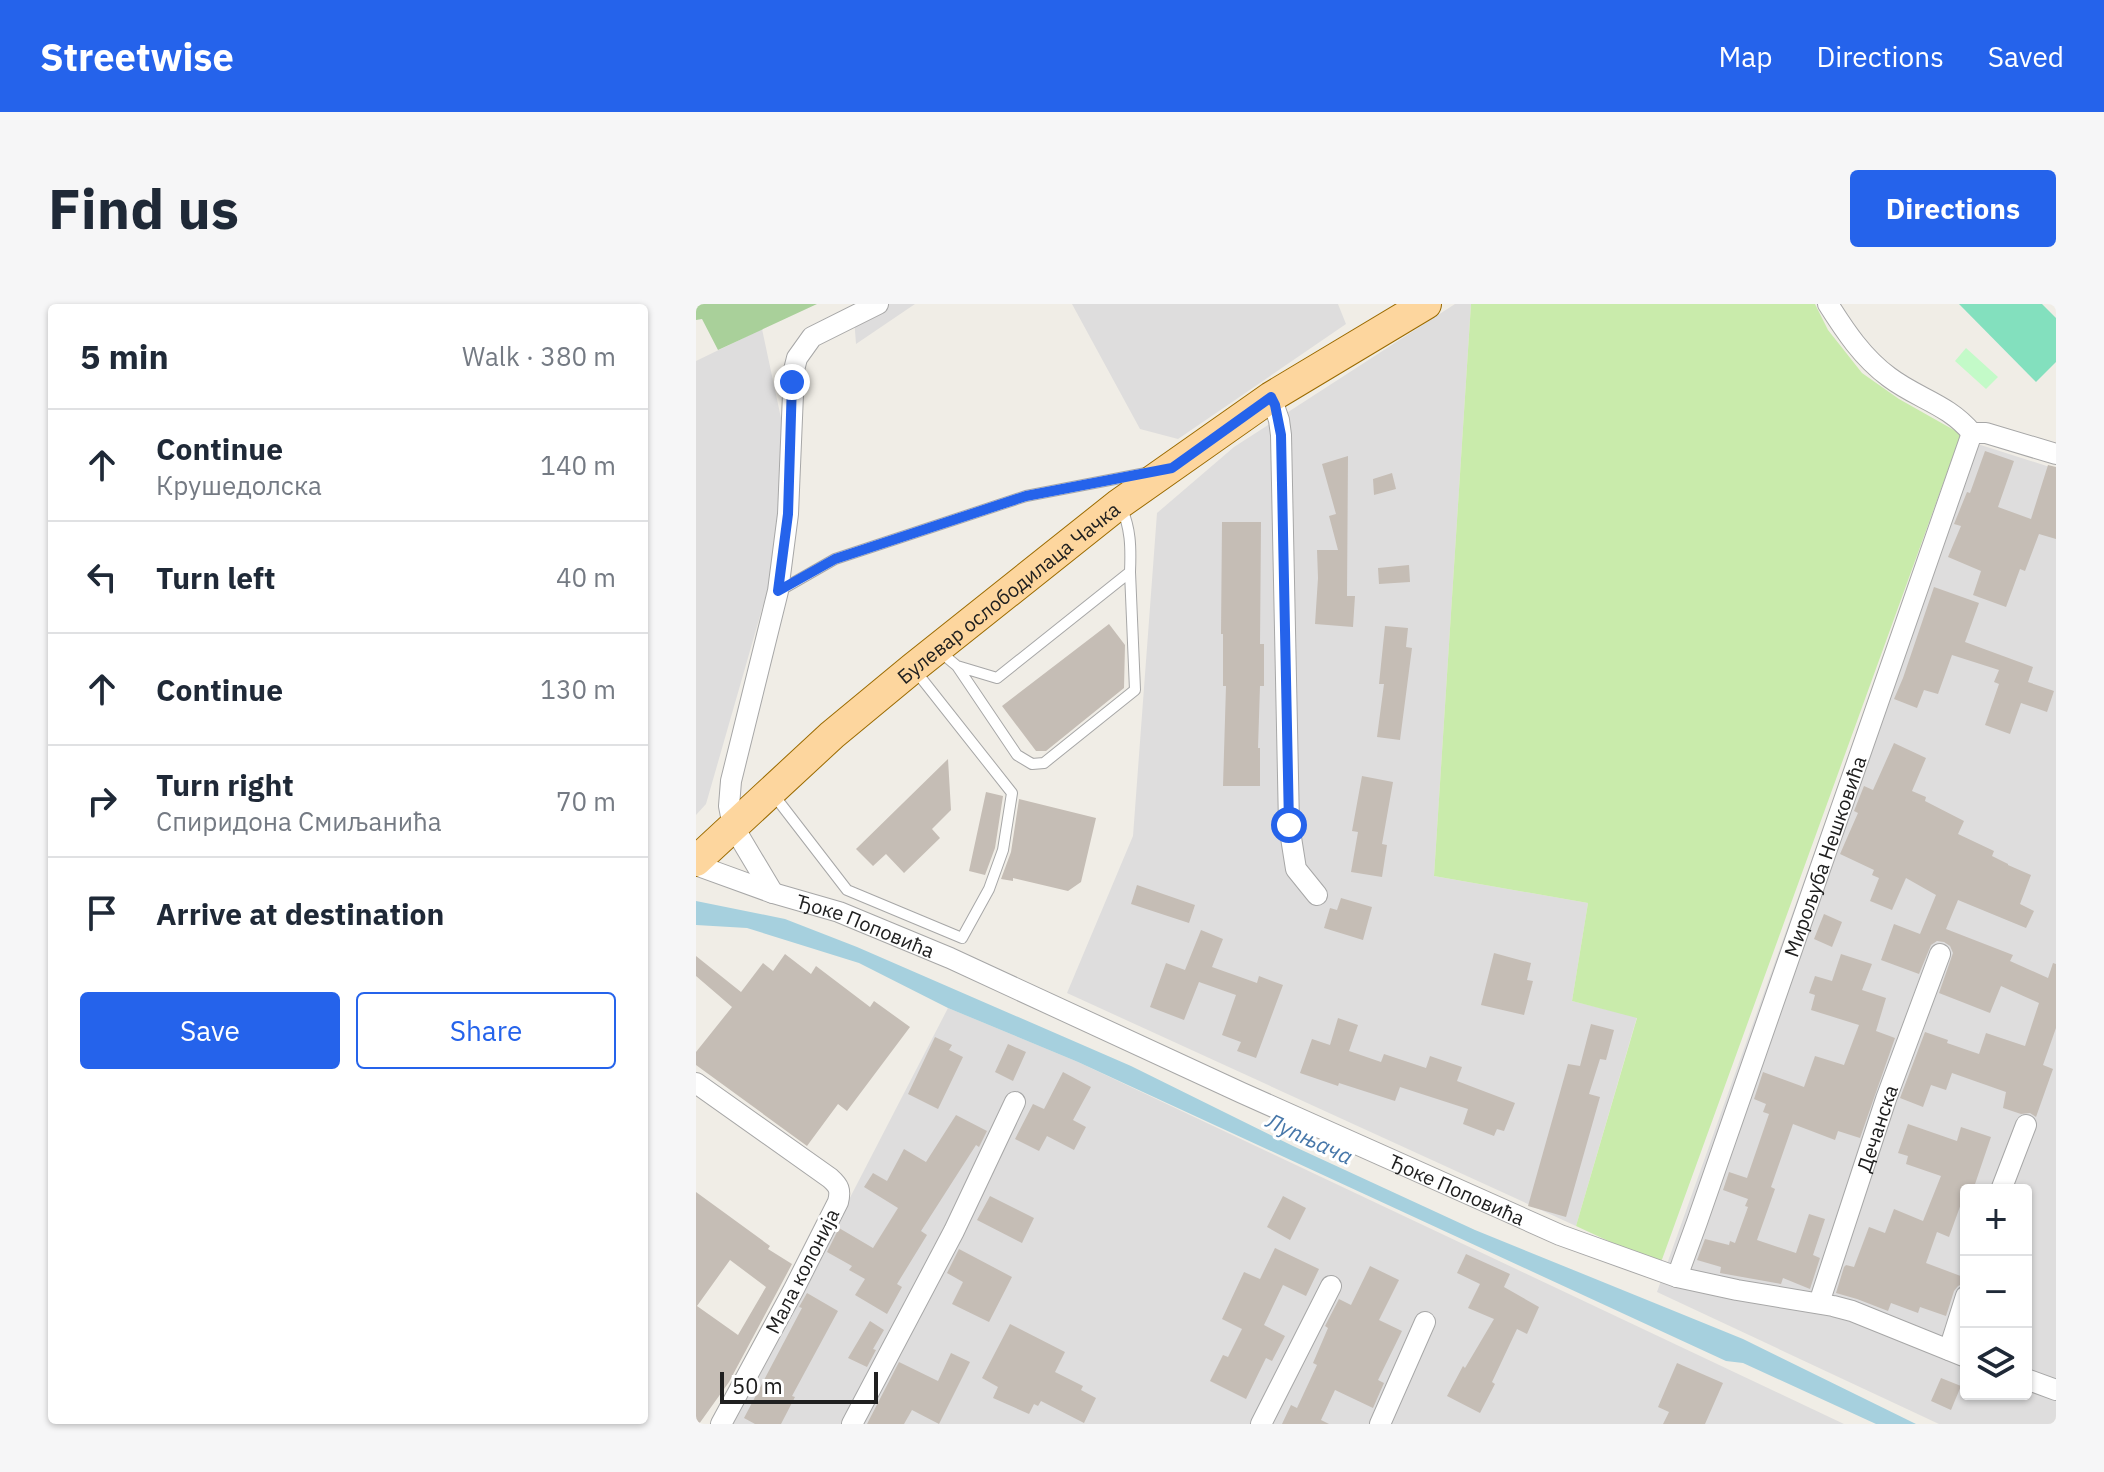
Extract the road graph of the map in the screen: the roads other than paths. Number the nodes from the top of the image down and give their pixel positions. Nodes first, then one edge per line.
1 (878, 304) edge
2 (1426, 304) edge
3 (1828, 304) edge
4 (1271, 397) junction
5 (1972, 433) junction
6 (2056, 454) edge
7 (1172, 468) junction
8 (1119, 504) junction
9 (1130, 572) junction
10 (778, 591) junction
11 (947, 658) junction
12 (913, 668) junction
13 (771, 792) junction
14 (733, 826) junction
15 (696, 863) edge
16 (773, 893) junction
17 (1317, 895) dead end
18 (1940, 954) dead end
19 (696, 1083) edge
20 (1015, 1102) dead end
21 (2026, 1125) dead end
22 (2003, 1184) edge
23 (1677, 1277) junction
24 (1331, 1286) dead end
25 (1819, 1303) junction
26 (1425, 1322) dead end
27 (1962, 1328) edge
28 (1958, 1354) edge
29 (2032, 1381) edge
30 (2056, 1390) edge
31 (721, 1424) edge
32 (852, 1424) edge
33 (1261, 1424) edge
34 (1380, 1424) edge

1 - 10 street
2 - 4 main road, Булевар ослободилаца Чачка
3 - 5 street
4 - 7 main road, Булевар ослободилаца Чачка
4 - 17 street
5 - 6 street
5 - 23 street, Мирољуба Нешковића
7 - 8 main road, Булевар ослободилаца Чачка
7 - 10 lane
8 - 9 lane
8 - 11 main road, Булевар ослободилаца Чачка
9 - 11 lane
9 - 11 lane
10 - 14 street
11 - 12 main road, Булевар ослободилаца Чачка
12 - 13 main road, Булевар ослободилаца Чачка
12 - 13 lane
13 - 14 main road, Булевар ослободилаца Чачка
14 - 15 main road, Булевар ослободилаца Чачка
14 - 16 street
15 - 16 street, Ђоке Поповића
16 - 23 street, Ђоке Поповића
18 - 25 street, Дечанска
19 - 31 street, Мала колонија
20 - 32 street
21 - 22 street
23 - 25 street, Ђоке Поповића
24 - 33 street
25 - 28 street, Ђоке Поповића
26 - 34 street
27 - 28 street
29 - 30 street

